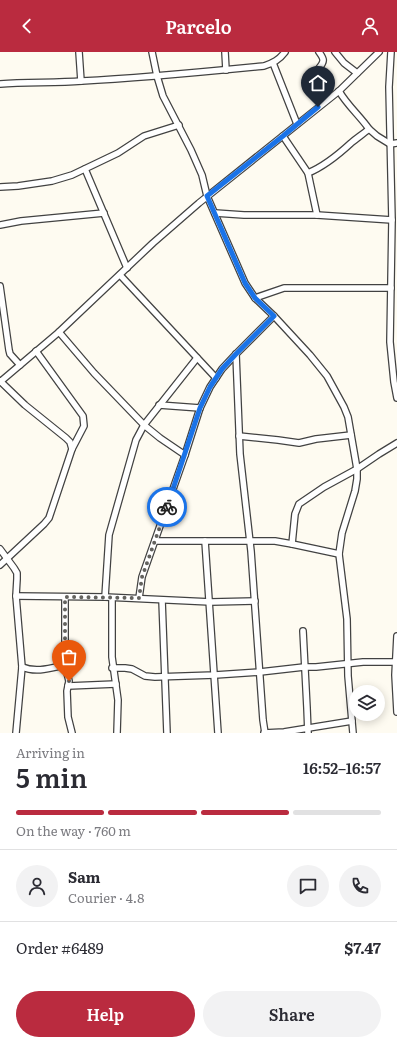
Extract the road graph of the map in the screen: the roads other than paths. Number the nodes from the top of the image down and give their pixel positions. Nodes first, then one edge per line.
1 (79, 52) edge
2 (152, 52) edge
3 (225, 52) edge
4 (285, 52) edge
5 (319, 52) edge
6 (335, 52) edge
7 (379, 52) edge
8 (391, 52) edge
9 (273, 63) junction
10 (319, 68) dead end
11 (226, 70) junction
12 (357, 73) junction
13 (157, 76) junction
14 (81, 81) junction
15 (0, 84) edge
16 (339, 91) junction
17 (397, 108) edge
18 (390, 110) junction
19 (297, 124) junction
20 (179, 125) junction
21 (369, 129) junction
22 (283, 136) junction
23 (397, 143) edge
24 (390, 144) junction
25 (85, 169) junction
26 (308, 173) junction
27 (0, 187) edge
28 (207, 196) junction
29 (104, 213) junction
30 (215, 213) junction
31 (317, 215) junction
32 (392, 220) junction
33 (0, 225) edge
34 (127, 268) junction
35 (394, 271) edge
36 (120, 275) junction
37 (0, 286) edge
38 (391, 288) junction
39 (255, 298) junction
40 (274, 316) junction
41 (2, 320) edge
42 (59, 332) junction
43 (36, 351) junction
44 (236, 354) junction
45 (197, 358) junction
46 (20, 365) junction
47 (216, 378) junction
48 (0, 382) edge
49 (396, 382) edge
50 (397, 398) edge
51 (159, 405) junction
52 (200, 408) junction
53 (144, 425) junction
54 (351, 435) junction
55 (239, 436) junction
56 (397, 443) edge
57 (72, 449) junction
58 (185, 455) junction
59 (357, 469) junction
60 (155, 541) junction
61 (205, 541) junction
62 (250, 541) junction
63 (292, 544) junction
64 (0, 549) edge
65 (339, 554) junction
66 (8, 558) junction
67 (0, 565) edge
68 (16, 596) junction
69 (65, 597) junction
70 (105, 597) junction
71 (112, 598) junction
72 (139, 598) junction
73 (162, 600) junction
74 (255, 601) junction
75 (210, 602) junction
76 (302, 631) dead end
77 (397, 636) edge
78 (395, 662) junction
79 (347, 664) junction
80 (65, 665) junction
81 (22, 667) junction
82 (304, 667) junction
83 (112, 668) junction
84 (260, 672) junction
85 (396, 674) edge
86 (215, 675) junction
87 (165, 677) junction
88 (116, 684) junction
89 (68, 686) junction
90 (349, 687) edge
91 (397, 712) edge
92 (352, 721) joint
93 (308, 730) edge
94 (16, 733) edge
95 (72, 733) edge
96 (117, 733) edge
97 (167, 733) edge
98 (218, 733) edge
99 (265, 733) edge
100 (353, 733) edge

1 - 14 street
2 - 13 street
3 - 11 street
4 - 9 street
5 - 10 street
6 - 12 street
7 - 12 street
8 - 18 street
9 - 11 street
9 - 19 street
11 - 13 street
12 - 16 street
13 - 14 street
13 - 20 street
14 - 15 street
16 - 19 street
16 - 21 street
17 - 18 street
18 - 24 street
19 - 22 street
20 - 25 street
20 - 28 street
21 - 24 street
21 - 26 street
22 - 26 street
22 - 28 street
23 - 24 street
24 - 32 street
25 - 27 street
25 - 29 street
26 - 31 street
28 - 30 street
28 - 34 street
29 - 33 street
29 - 34 street
30 - 31 street
30 - 39 street
31 - 32 street
32 - 35 street
34 - 36 street
35 - 38 street
36 - 42 street
36 - 45 street
37 - 41 street
38 - 39 street
38 - 49 street
39 - 40 street
40 - 44 street
40 - 54 street
41 - 46 street
42 - 43 street
42 - 53 street
43 - 46 street
43 - 57 street
44 - 47 street
44 - 55 street
45 - 47 street
45 - 51 street
46 - 48 street
47 - 52 street
48 - 57 street
49 - 50 street
51 - 52 street
51 - 53 street
52 - 58 street
53 - 58 street
53 - 70 street
54 - 55 street
54 - 59 street
55 - 62 street
56 - 59 street
57 - 66 street
58 - 60 street
59 - 63 street
59 - 65 street
60 - 61 street
60 - 72 street
61 - 62 street
61 - 75 street
62 - 63 street
62 - 74 street
63 - 65 street
64 - 66 street
65 - 79 street
66 - 67 street
66 - 68 street
68 - 69 street
68 - 81 street
69 - 70 street
69 - 80 street
70 - 71 street
71 - 72 street
71 - 83 street
72 - 73 street
73 - 75 street
73 - 87 street
74 - 75 street
74 - 84 street
75 - 86 street
76 - 82 street
77 - 78 street
78 - 79 street
78 - 85 street
79 - 82 street
79 - 90 street
80 - 81 street
80 - 89 street
81 - 94 street
82 - 84 street
82 - 93 street
83 - 87 street
83 - 88 street
84 - 86 street
84 - 99 street
85 - 91 street
86 - 87 street
86 - 98 street
87 - 97 street
88 - 89 street
88 - 96 street
89 - 95 street
92 - 93 street
92 - 100 street
93 - 99 street

